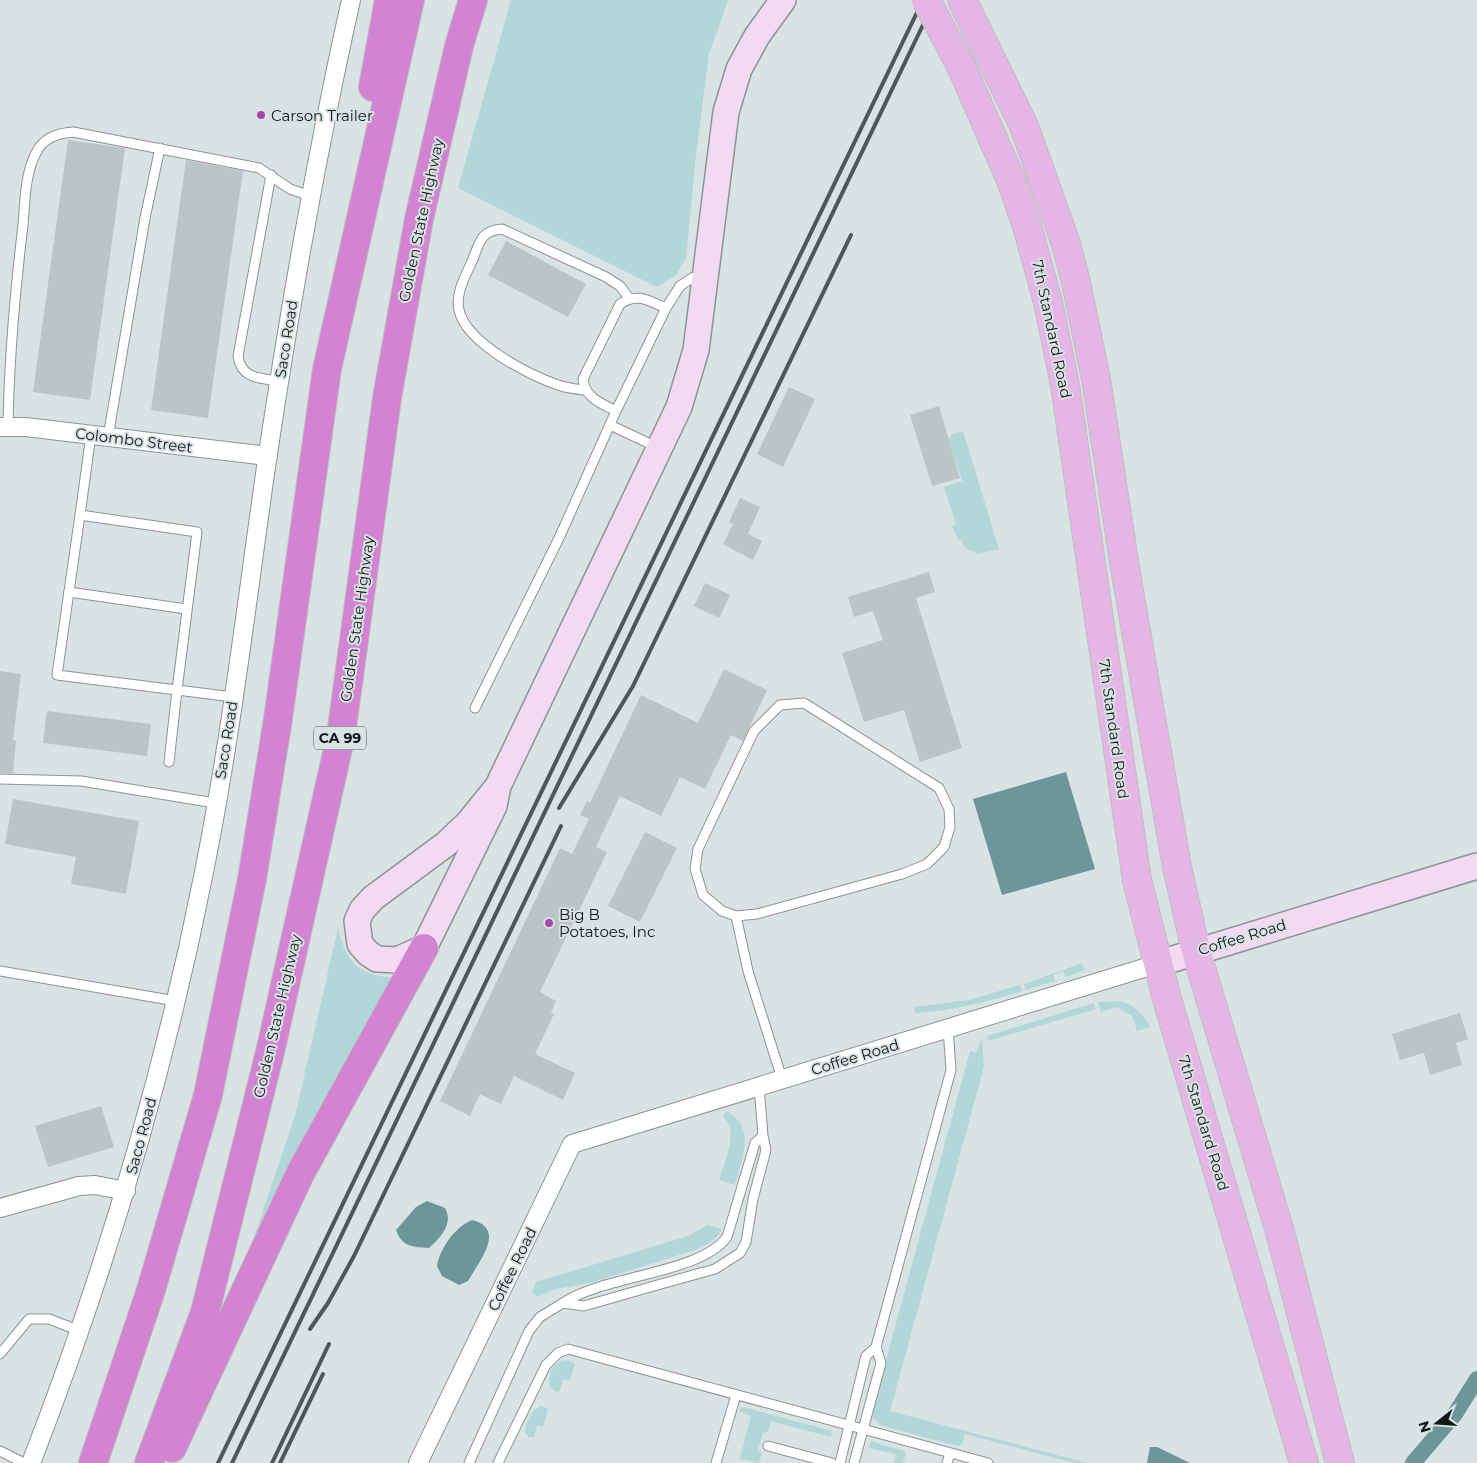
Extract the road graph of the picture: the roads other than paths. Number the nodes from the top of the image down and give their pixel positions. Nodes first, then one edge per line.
1 (351, 0) edge
2 (389, 0) edge
3 (410, 0) edge
4 (473, 0) edge
5 (783, 0) edge
6 (926, 0) edge
7 (962, 0) edge
8 (160, 148) junction
9 (271, 175) junction
10 (310, 196) junction
11 (706, 275) junction
12 (629, 298) junction
13 (666, 308) junction
14 (327, 368) junction
15 (279, 381) junction
16 (584, 390) junction
17 (616, 411) junction
18 (610, 425) junction
19 (4, 427) edge
20 (100, 436) junction
21 (659, 448) junction
22 (268, 456) junction
23 (80, 515) junction
24 (69, 592) junction
25 (186, 608) junction
26 (178, 690) junction
27 (233, 697) junction
28 (475, 708) dead end
29 (169, 762) dead end
30 (0, 779) edge
31 (498, 786) junction
32 (216, 803) junction
33 (1477, 866) edge
34 (736, 916) junction
35 (424, 948) junction
36 (1196, 951) junction
37 (1157, 964) junction
38 (0, 971) edge
39 (176, 1001) junction
40 (948, 1028) junction
41 (782, 1079) junction
42 (759, 1086) junction
43 (763, 1136) junction
44 (126, 1191) junction
45 (0, 1208) edge
46 (563, 1304) junction
47 (80, 1331) junction
48 (876, 1348) junction
49 (0, 1354) edge
50 (736, 1395) junction
51 (849, 1425) junction
52 (863, 1429) junction
53 (768, 1446) dead end
54 (0, 1451) edge
55 (950, 1452) junction
56 (24, 1463) edge
57 (31, 1463) edge
58 (93, 1463) edge
59 (150, 1463) edge
60 (164, 1463) edge
61 (418, 1463) edge
62 (469, 1463) edge
63 (498, 1463) edge
64 (716, 1463) edge
65 (832, 1463) edge
66 (840, 1463) edge
67 (854, 1463) edge
68 (947, 1463) edge
69 (988, 1463) edge
70 (1304, 1463) edge
71 (1340, 1463) edge

1 - 10 street, Saco Road
2 - 14 highway
3 - 14 highway
4 - 59 highway, Golden State Highway / CA 99
5 - 11 main road
6 - 37 main road, 7th Standard Road, bridge
7 - 36 main road
8 - 9 lane
8 - 19 lane
8 - 20 lane
9 - 10 lane
9 - 15 lane
10 - 15 street, Saco Road
11 - 13 lane
11 - 21 main road
12 - 13 lane
12 - 16 lane
12 - 16 lane
13 - 17 lane
14 - 58 highway
15 - 22 street, Saco Road
16 - 17 lane
17 - 18 lane
18 - 21 lane
18 - 28 lane
19 - 20 street, Colombo Street
20 - 22 street, Colombo Street
20 - 23 lane
21 - 31 main road
22 - 27 street, Saco Road
23 - 24 lane
23 - 25 lane
24 - 25 lane
24 - 26 lane
25 - 26 lane
26 - 27 lane
26 - 29 lane
27 - 32 street, Saco Road
30 - 32 lane
31 - 35 main road
31 - 35 main road
32 - 39 street, Saco Road
33 - 36 main road, Coffee Road
34 - 34 lane
34 - 41 lane
35 - 60 highway
36 - 37 main road, Coffee Road
36 - 71 main road
37 - 40 street, Coffee Road
37 - 70 main road, 7th Standard Road
38 - 39 lane
39 - 44 street, Saco Road
40 - 41 street, Coffee Road
40 - 48 lane
41 - 42 street, Coffee Road
42 - 43 lane
42 - 61 street, Coffee Road
43 - 46 lane
43 - 46 lane
44 - 45 street
44 - 47 street, Saco Road
46 - 62 lane
47 - 49 lane
47 - 57 street, Saco Road
48 - 51 lane
48 - 52 lane
50 - 51 lane
50 - 63 lane
50 - 64 lane
51 - 52 lane
51 - 66 lane
52 - 55 lane
52 - 67 lane
53 - 65 lane
54 - 56 lane
55 - 68 lane
55 - 69 lane

